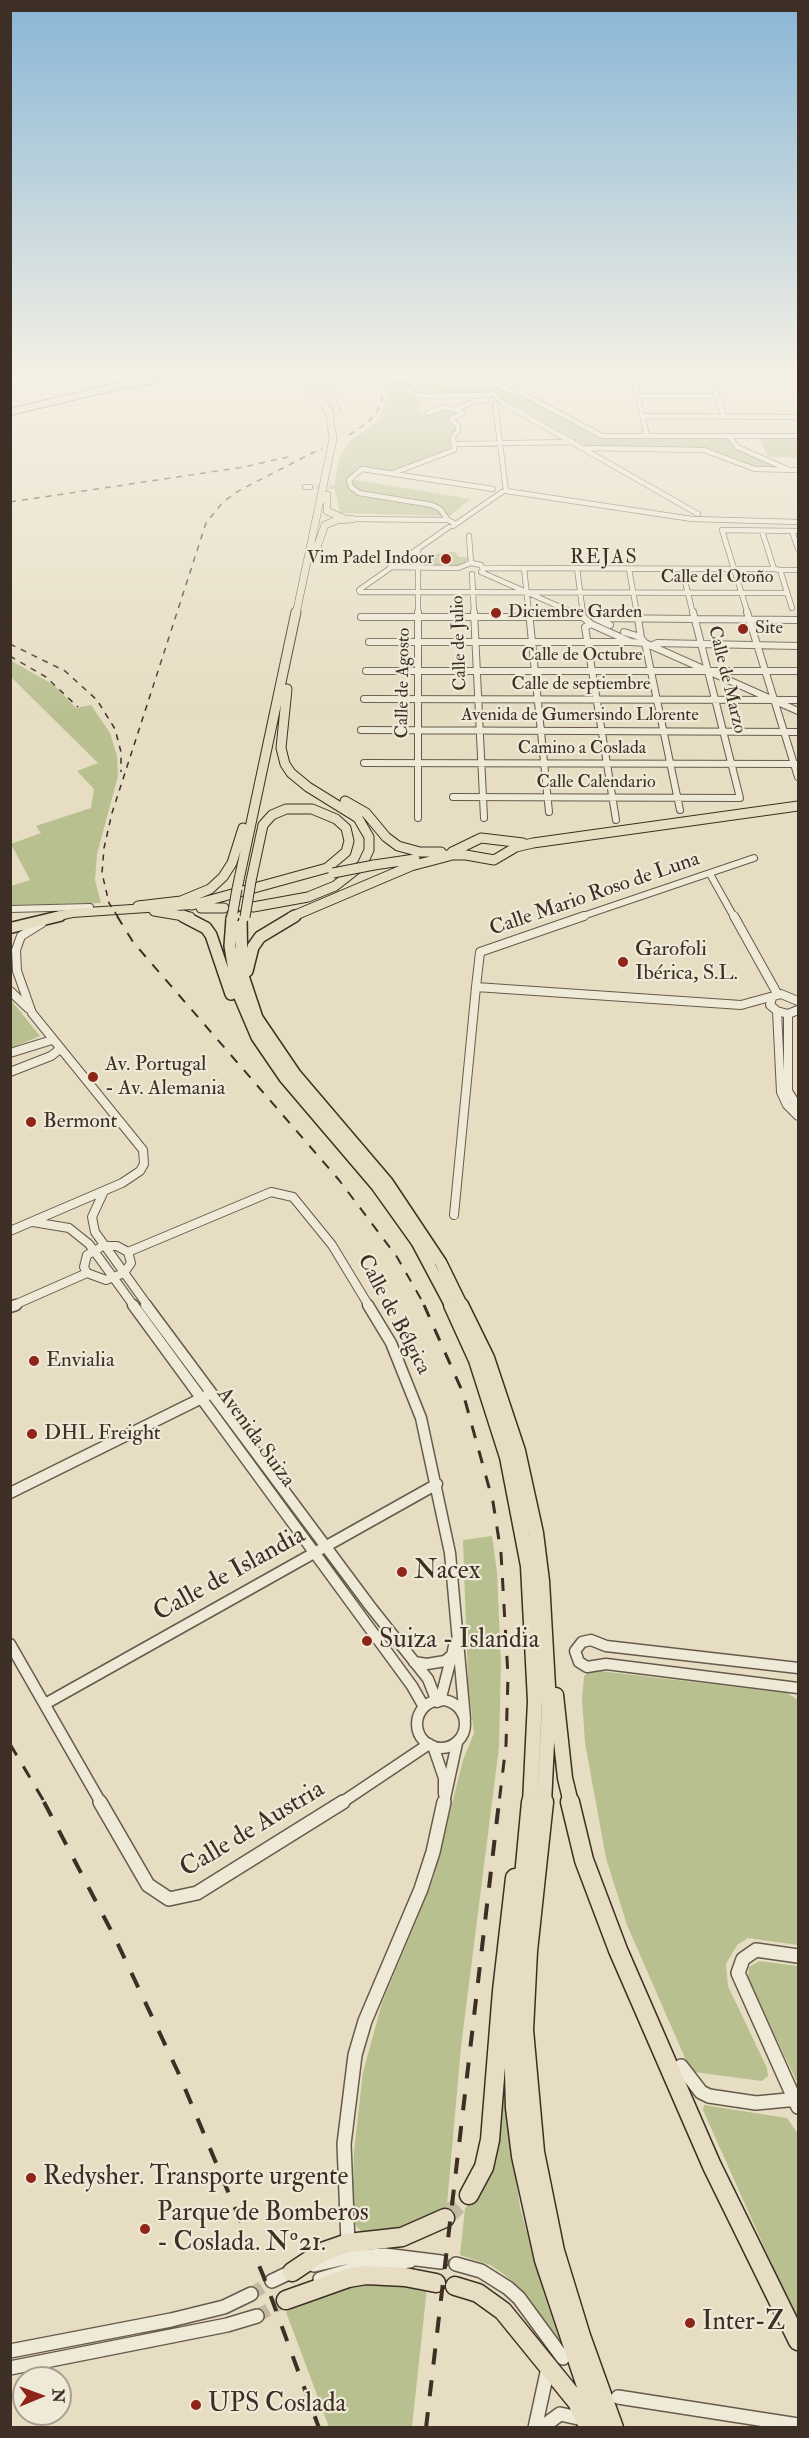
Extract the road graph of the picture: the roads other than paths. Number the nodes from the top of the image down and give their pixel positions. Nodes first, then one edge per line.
1 (322, 489) edge
2 (328, 489) edge
3 (354, 489) tunnel mouth
4 (500, 489) junction
5 (651, 489) edge
6 (327, 495) junction
7 (689, 513) junction
8 (698, 516) junction
9 (352, 519) junction
10 (798, 522) edge
11 (446, 523) junction
12 (762, 531) junction
13 (795, 531) edge
14 (469, 536) dead end
15 (418, 549) junction
16 (798, 549) edge
17 (315, 553) junction
18 (471, 562) junction
19 (390, 567) junction
20 (419, 568) junction
21 (458, 568) junction
22 (524, 568) junction
23 (577, 568) junction
24 (629, 568) junction
25 (682, 569) junction
26 (735, 569) junction
27 (482, 570) junction
28 (777, 570) junction
29 (798, 570) edge
30 (472, 574) junction
31 (418, 592) junction
32 (473, 592) junction
33 (526, 592) junction
34 (580, 592) junction
35 (633, 592) junction
36 (688, 593) junction
37 (742, 593) junction
38 (788, 595) junction
39 (798, 597) edge
40 (792, 608) dead end
41 (361, 617) dead end
42 (419, 617) junction
43 (474, 617) junction
44 (529, 617) junction
45 (639, 618) junction
46 (695, 618) junction
47 (750, 618) junction
48 (798, 620) edge
49 (592, 621) junction
50 (637, 640) junction
51 (369, 642) dead end
52 (419, 643) junction
53 (475, 643) junction
54 (532, 643) junction
55 (588, 643) junction
56 (701, 644) junction
57 (758, 644) junction
58 (651, 646) junction
59 (798, 646) edge
60 (366, 670) dead end
61 (418, 670) junction
62 (475, 671) junction
63 (535, 671) junction
64 (593, 671) junction
65 (650, 671) junction
66 (708, 671) junction
67 (767, 672) junction
68 (798, 672) edge
69 (287, 689) junction
70 (364, 699) dead end
71 (418, 699) junction
72 (477, 699) junction
73 (538, 700) junction
74 (598, 700) junction
75 (657, 700) junction
76 (716, 700) junction
77 (776, 700) junction
78 (798, 700) edge
79 (798, 711) edge
80 (361, 730) dead end
81 (478, 730) junction
82 (418, 731) junction
83 (602, 731) junction
84 (724, 731) junction
85 (542, 732) junction
86 (664, 732) junction
87 (785, 732) junction
88 (798, 732) edge
89 (268, 740) junction
90 (364, 763) dead end
91 (480, 763) junction
92 (797, 763) edge
93 (418, 764) junction
94 (545, 764) junction
95 (606, 764) junction
96 (670, 764) junction
97 (732, 764) junction
98 (798, 777) edge
99 (296, 778) junction
100 (453, 797) dead end
101 (482, 797) junction
102 (548, 798) junction
103 (613, 798) junction
104 (676, 798) junction
105 (740, 798) joint
106 (798, 806) edge
107 (680, 810) dead end
108 (549, 812) dead end
109 (418, 818) dead end
110 (483, 818) dead end
111 (616, 820) dead end
112 (502, 841) junction
113 (533, 843) junction
114 (469, 846) junction
115 (508, 851) junction
116 (458, 853) junction
117 (473, 856) junction
118 (754, 858) dead end
119 (710, 874) junction
120 (251, 884) junction
121 (192, 905) junction
122 (90, 907) junction
123 (253, 907) dead end
124 (138, 908) junction
125 (10, 909) edge
126 (161, 909) junction
127 (65, 914) junction
128 (235, 916) junction
129 (10, 922) edge
130 (10, 928) edge
131 (476, 987) junction
132 (10, 991) edge
133 (798, 992) edge
134 (789, 995) junction
135 (798, 1000) edge
136 (775, 1003) junction
137 (798, 1010) edge
138 (32, 1013) junction
139 (788, 1014) junction
140 (267, 1035) junction
141 (52, 1040) junction
142 (60, 1049) junction
143 (10, 1053) edge
144 (270, 1057) junction
145 (10, 1072) edge
146 (798, 1107) edge
147 (798, 1116) edge
148 (104, 1191) junction
149 (454, 1215) dead end
150 (33, 1222) junction
151 (10, 1231) edge
152 (103, 1246) junction
153 (93, 1250) junction
154 (128, 1252) junction
155 (87, 1273) junction
156 (124, 1273) junction
157 (113, 1279) junction
158 (10, 1307) edge
159 (214, 1392) junction
160 (203, 1398) junction
161 (437, 1484) junction
162 (10, 1493) edge
163 (528, 1495) junction
164 (326, 1546) junction
165 (314, 1553) junction
166 (456, 1639) junction
167 (10, 1644) edge
168 (452, 1655) junction
169 (414, 1662) junction
170 (798, 1668) edge
171 (798, 1687) edge
172 (439, 1701) junction
173 (535, 1701) junction
174 (45, 1704) junction
175 (424, 1707) junction
176 (465, 1719) junction
177 (457, 1743) junction
178 (431, 1745) junction
179 (445, 1807) junction
180 (798, 1956) edge
181 (681, 2066) dead end
182 (797, 2102) edge
183 (469, 2195) tunnel mouth
184 (445, 2218) tunnel mouth
185 (348, 2243) junction
186 (422, 2260) junction
187 (441, 2262) dead end
188 (456, 2265) dead end
189 (292, 2272) junction
190 (272, 2282) tunnel mouth
191 (251, 2294) tunnel mouth
192 (286, 2300) joint
193 (257, 2316) tunnel mouth
194 (798, 2341) edge
195 (10, 2351) edge
196 (555, 2361) junction
197 (10, 2368) edge
198 (618, 2397) dead end
199 (592, 2425) edge
200 (798, 2426) edge
201 (535, 2427) edge
202 (541, 2427) edge
203 (614, 2427) edge

1 - 89 highway
2 - 6 highway
3 - 11 street
4 - 7 street
4 - 11 street
4 - 11 street
5 - 7 street
6 - 9 highway
6 - 17 highway
7 - 8 street
7 - 8 street
8 - 10 street
9 - 11 street
9 - 17 highway
11 - 15 street
11 - 19 street
12 - 13 street
12 - 26 street
12 - 28 street
13 - 16 street
14 - 18 street
15 - 19 street
15 - 20 street, Calle de Agosto
17 - 69 highway
18 - 21 street
18 - 27 street
19 - 20 street
19 - 31 street, Calle del Otoño
20 - 21 street
20 - 31 street, Calle de Agosto
21 - 30 street
22 - 23 street
22 - 27 street
22 - 33 street
23 - 24 street
23 - 34 street
24 - 25 street
24 - 35 street
25 - 26 street
25 - 36 street, Calle de Marzo
26 - 28 street
26 - 37 street
27 - 30 street
27 - 33 street
28 - 29 street
28 - 38 street
30 - 32 street, Calle de Julio
31 - 32 street, Calle del Otoño
31 - 42 street, Calle de Agosto
32 - 33 street, Calle del Otoño
32 - 43 street, Calle de Julio
33 - 34 street, Calle del Otoño
33 - 44 street
33 - 49 street
34 - 35 street, Calle del Otoño
34 - 49 street
35 - 36 street, Calle del Otoño
35 - 45 street
36 - 37 street, Calle del Otoño
36 - 46 street, Calle de Marzo
37 - 38 street, Calle del Otoño
37 - 47 street
38 - 39 street, Calle del Otoño
38 - 40 street
41 - 42 street
42 - 43 street
42 - 52 street, Calle de Agosto
43 - 44 street
43 - 53 street, Calle de Julio
44 - 49 street
44 - 54 street
45 - 46 street
45 - 49 street
45 - 50 street
46 - 47 street
46 - 56 street, Calle de Marzo
47 - 48 street
47 - 57 street
49 - 50 street
49 - 55 street
50 - 55 street
50 - 58 street
50 - 65 street
51 - 52 street
52 - 53 street
52 - 61 street, Calle de Agosto
53 - 54 street
53 - 62 street, Calle de Julio
54 - 55 street
54 - 63 street
55 - 64 street
56 - 57 street
56 - 58 street
56 - 66 street, Calle de Marzo
57 - 59 street
57 - 67 street
58 - 66 street
60 - 61 street, Calle de Octubre
61 - 62 street, Calle de Octubre
61 - 71 street, Calle de Agosto
62 - 63 street, Calle de Octubre
62 - 72 street, Calle de Julio
63 - 64 street, Calle de Octubre
63 - 73 street
64 - 65 street, Calle de Octubre
64 - 74 street
65 - 66 street, Calle de Octubre
65 - 75 street
66 - 67 street, Calle de Octubre
66 - 76 street, Calle de Marzo
66 - 77 street
67 - 68 street, Calle de Octubre
67 - 77 street
69 - 99 highway
69 - 120 highway
70 - 71 street, Calle de septiembre
71 - 72 street, Calle de septiembre
71 - 82 street, Calle de Agosto
72 - 73 street, Calle de septiembre
72 - 81 street, Calle de Julio
73 - 74 street, Calle de septiembre
73 - 85 street
74 - 75 street, Calle de septiembre
74 - 83 street
75 - 76 street, Calle de septiembre
75 - 86 street
76 - 77 street, Calle de septiembre
76 - 84 street, Calle de Marzo
77 - 78 street, Calle de septiembre
77 - 79 street
77 - 87 street
80 - 82 street, Avenida de Gumersindo Llorente
81 - 82 street, Avenida de Gumersindo Llorente
81 - 85 street, Avenida de Gumersindo Llorente
81 - 91 street, Calle de Julio
82 - 93 street, Calle de Agosto
83 - 85 street, Avenida de Gumersindo Llorente
83 - 86 street, Avenida de Gumersindo Llorente
83 - 95 street
84 - 86 street, Avenida de Gumersindo Llorente
84 - 87 street, Avenida de Gumersindo Llorente
84 - 97 street, Calle de Marzo
85 - 94 street
86 - 96 street
87 - 88 street, Avenida de Gumersindo Llorente
87 - 92 street
89 - 124 highway
89 - 128 highway, bridge
90 - 93 street, Camino a Coslada
91 - 93 street, Camino a Coslada
91 - 94 street, Camino a Coslada
91 - 101 street, Calle de Julio
92 - 97 street, Camino a Coslada
92 - 98 street
93 - 109 street, Calle de Agosto
94 - 95 street, Camino a Coslada
94 - 102 street
95 - 96 street, Camino a Coslada
95 - 103 street
96 - 97 street, Camino a Coslada
96 - 104 street
97 - 105 street, Calle de Marzo
99 - 116 highway
99 - 123 highway
100 - 101 street, Calle Calendario
101 - 102 street, Calle Calendario
101 - 110 street, Calle de Julio
102 - 103 street, Calle Calendario
102 - 108 street
103 - 104 street, Calle Calendario
103 - 111 street
104 - 105 street, Calle Calendario
104 - 107 street
106 - 113 highway
112 - 113 highway
112 - 114 highway
112 - 115 highway
113 - 115 highway
114 - 116 highway
114 - 117 highway
115 - 117 highway
116 - 117 highway
116 - 120 highway, bridge
116 - 140 highway
118 - 119 street, Calle Mario Roso de Luna
119 - 131 street, Calle Mario Roso de Luna
119 - 136 street
120 - 120 highway
120 - 121 highway
120 - 128 highway, bridge
121 - 124 main road
121 - 126 main road
122 - 124 main road
122 - 125 street
122 - 129 main road
124 - 126 main road
124 - 127 main road
124 - 144 highway
126 - 128 highway
127 - 130 main road
127 - 138 street
128 - 140 highway
128 - 144 highway
131 - 136 street
131 - 149 street
132 - 138 street
133 - 134 street
134 - 135 street
134 - 136 street
136 - 139 street
136 - 147 street
137 - 139 street
138 - 141 street
139 - 146 street
140 - 163 highway
141 - 142 street
141 - 143 street
142 - 145 street
142 - 148 street
144 - 173 highway
148 - 150 street
148 - 152 street, Avenida Suiza
150 - 151 street
150 - 153 street, Avenida Suiza
152 - 153 street
152 - 154 street
152 - 156 street, Avenida Suiza
153 - 155 street
153 - 157 street, Avenida Suiza
154 - 156 street
154 - 161 street, Calle de Bélgica
155 - 157 street
155 - 158 street
156 - 157 street
156 - 159 street, Avenida Suiza
157 - 160 street, Avenida Suiza
159 - 160 street
159 - 164 street, Avenida Suiza
160 - 162 street
160 - 165 street, Avenida Suiza
161 - 164 street, Calle de Islandia
161 - 166 street, Calle de Bélgica
163 - 194 highway
163 - 203 highway
164 - 165 street, Calle de Islandia
164 - 169 street, Avenida Suiza
165 - 174 street, Calle de Islandia
165 - 175 street, Avenida Suiza
166 - 168 street, Calle de Bélgica
166 - 176 street, Calle de Bélgica
167 - 174 street, Calle de Austria
168 - 169 street
168 - 172 street, Calle de Bélgica
169 - 172 street, Avenida Suiza
170 - 171 street
170 - 171 street
172 - 175 street
172 - 176 street
173 - 183 highway
173 - 199 highway
174 - 178 street, Calle de Austria
175 - 178 street
176 - 177 street
177 - 178 street
177 - 179 street
178 - 179 street
179 - 185 street
180 - 182 street
181 - 182 street
184 - 185 highway
185 - 189 highway
186 - 187 street
186 - 189 street
186 - 192 street
188 - 196 street
189 - 190 street
191 - 195 street
192 - 196 highway
193 - 197 street
196 - 199 highway
196 - 201 street
198 - 200 street
199 - 202 street

